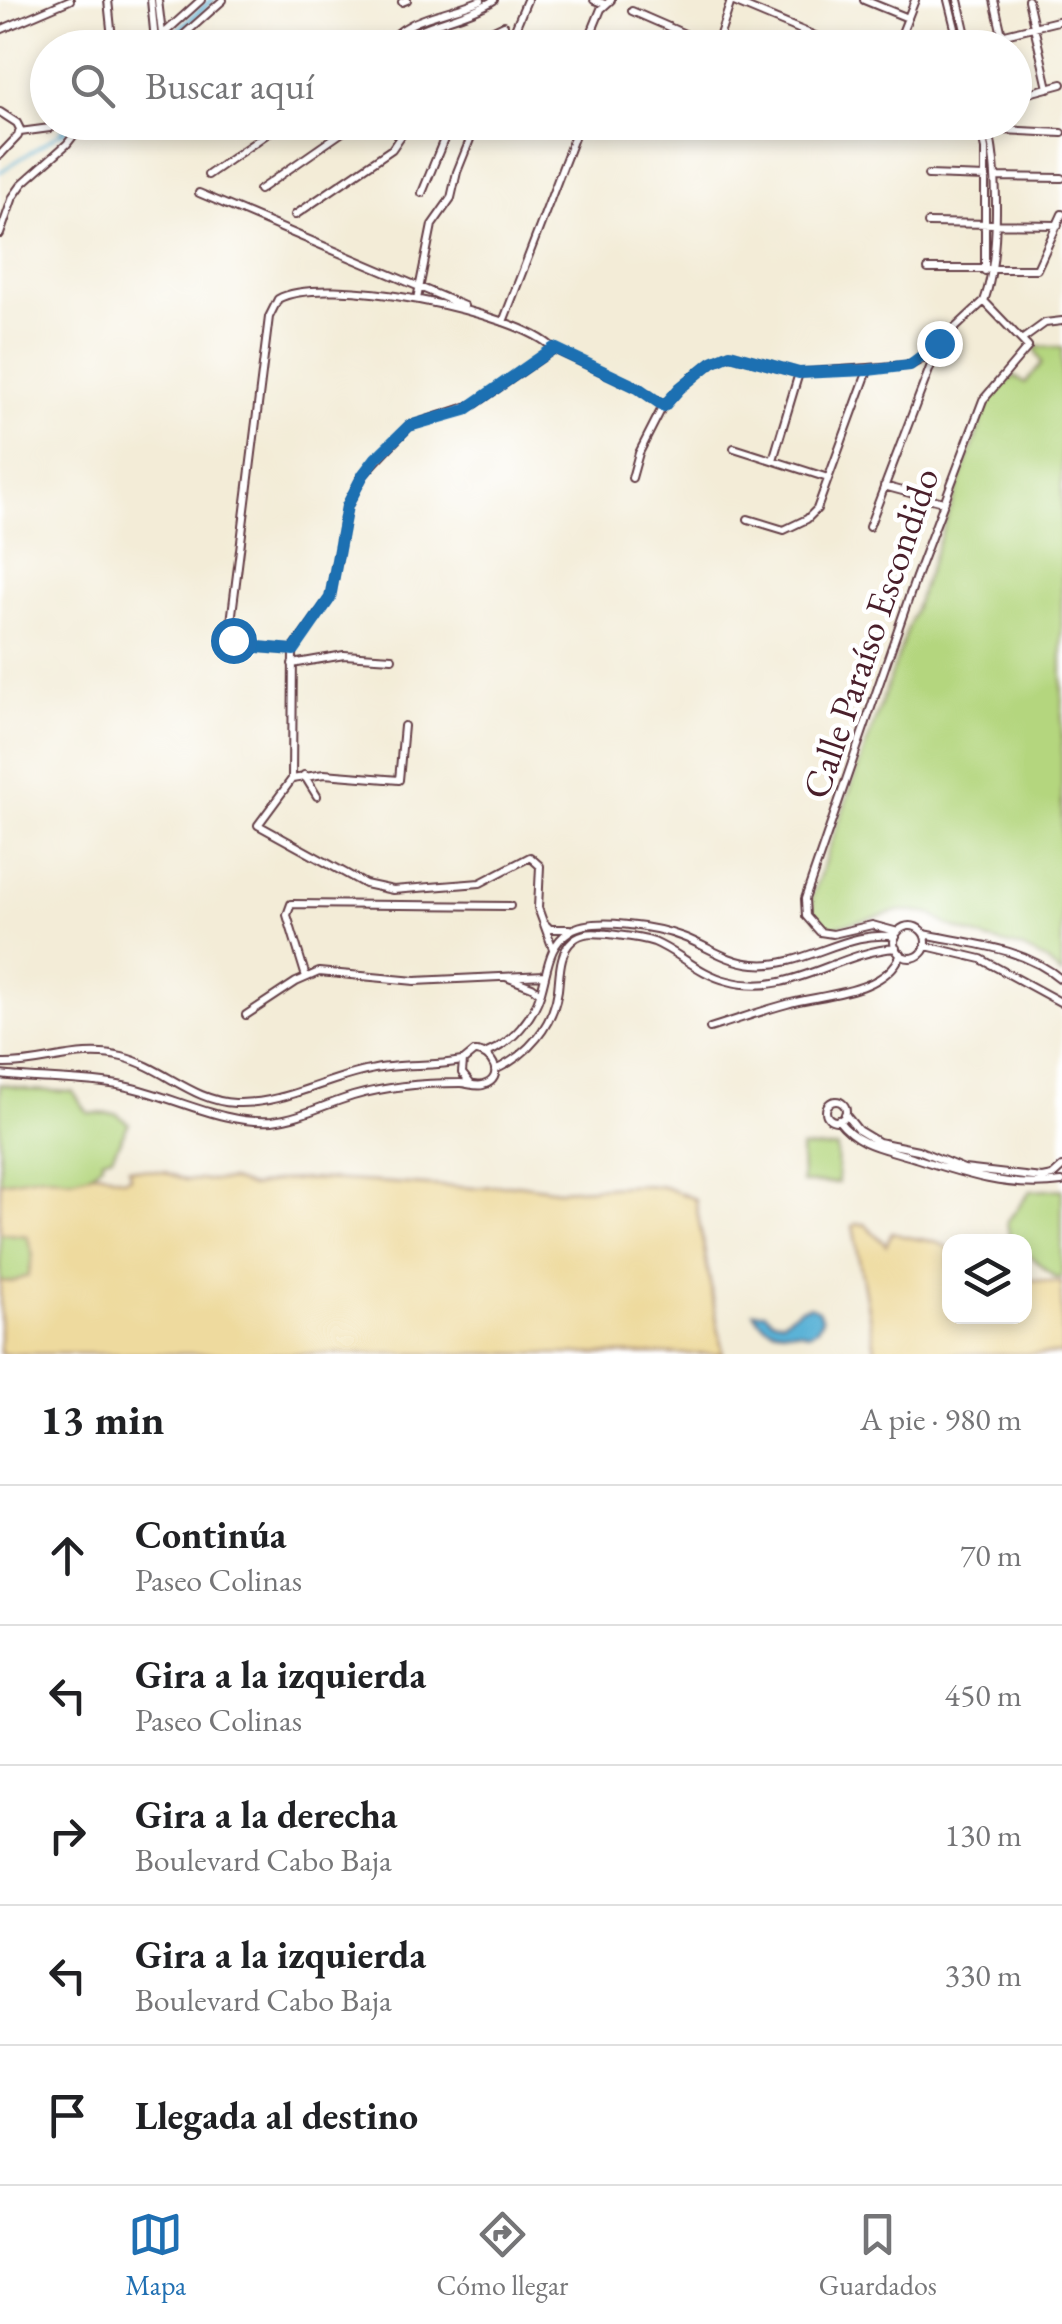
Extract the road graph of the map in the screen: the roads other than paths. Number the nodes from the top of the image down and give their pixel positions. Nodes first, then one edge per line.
1 (108, 0) edge
2 (154, 0) edge
3 (201, 0) edge
4 (223, 0) edge
5 (479, 0) edge
6 (494, 0) edge
7 (526, 0) edge
8 (594, 0) edge
9 (730, 0) edge
10 (864, 0) edge
11 (915, 0) edge
12 (948, 0) edge
13 (958, 0) edge
14 (994, 0) edge
15 (1028, 0) edge
16 (64, 1) edge
17 (608, 2) edge
18 (632, 11) dead end
19 (453, 16) junction
20 (908, 18) junction
21 (1062, 20) edge
22 (504, 25) dead end
23 (1034, 26) junction
24 (0, 30) edge
25 (112, 30) edge
26 (158, 30) edge
27 (168, 30) edge
28 (189, 30) edge
29 (400, 30) edge
30 (416, 30) edge
31 (494, 30) edge
32 (515, 30) edge
33 (594, 30) edge
34 (676, 30) edge
35 (721, 30) edge
36 (801, 30) edge
37 (903, 30) edge
38 (959, 30) edge
39 (962, 30) edge
40 (1001, 30) edge
41 (1020, 30) edge
42 (1062, 84) edge
43 (1048, 88) junction
44 (1032, 92) edge
45 (0, 112) edge
46 (30, 131) edge
47 (20, 132) junction
48 (1032, 132) edge
49 (1062, 133) edge
50 (69, 140) edge
51 (258, 140) edge
52 (331, 140) edge
53 (396, 140) edge
54 (444, 140) edge
55 (470, 140) edge
56 (573, 140) edge
57 (983, 140) edge
58 (990, 140) edge
59 (0, 155) edge
60 (208, 175) dead end
61 (928, 175) dead end
62 (990, 177) junction
63 (1062, 178) edge
64 (258, 190) dead end
65 (422, 193) dead end
66 (199, 194) dead end
67 (1062, 214) edge
68 (295, 215) dead end
69 (928, 223) dead end
70 (989, 224) junction
71 (1058, 225) junction
72 (0, 234) edge
73 (928, 269) dead end
74 (989, 269) junction
75 (419, 285) junction
76 (417, 300) junction
77 (984, 301) junction
78 (474, 311) junction
79 (1062, 321) edge
80 (503, 322) junction
81 (1023, 339) junction
82 (939, 343) junction
83 (554, 348) junction
84 (868, 370) junction
85 (799, 373) junction
86 (663, 406) junction
87 (734, 448) dead end
88 (773, 460) junction
89 (632, 478) dead end
90 (828, 478) junction
91 (884, 486) junction
92 (943, 502) junction
93 (748, 519) dead end
94 (870, 527) dead end
95 (294, 650) junction
96 (392, 658) dead end
97 (292, 664) junction
98 (404, 726) dead end
99 (304, 776) junction
100 (292, 779) junction
101 (317, 796) dead end
102 (510, 906) dead end
103 (540, 918) junction
104 (575, 928) junction
105 (897, 934) junction
106 (924, 934) junction
107 (926, 946) junction
108 (553, 949) junction
109 (898, 951) junction
110 (500, 975) junction
111 (544, 975) junction
112 (306, 977) junction
113 (1062, 980) edge
114 (540, 994) junction
115 (1062, 1004) edge
116 (246, 1015) dead end
117 (710, 1028) dead end
118 (486, 1054) junction
119 (463, 1060) junction
120 (0, 1064) edge
121 (496, 1070) junction
122 (0, 1075) edge
123 (470, 1083) junction
124 (1062, 1167) edge
125 (1062, 1182) edge

1 - 25 street
2 - 26 street
3 - 27 street
4 - 28 street
5 - 19 street
6 - 19 street
7 - 32 street
8 - 17 street
9 - 35 street
9 - 36 street
10 - 20 street
11 - 20 street
12 - 38 street
13 - 39 street
14 - 40 street
15 - 23 street
16 - 24 street
17 - 33 street
18 - 34 street
19 - 29 street
19 - 30 street
20 - 37 street
21 - 23 street
22 - 31 street
23 - 41 street
23 - 43 street
42 - 43 street
43 - 44 street
45 - 47 street
46 - 47 street
47 - 59 street
48 - 49 street
50 - 72 street
51 - 60 street
52 - 64 street
53 - 68 street
54 - 65 street
55 - 75 street
56 - 80 street
57 - 62 street
58 - 62 street
61 - 62 street
62 - 63 street
62 - 70 street
66 - 75 street
67 - 71 street
69 - 70 street
70 - 71 street
70 - 74 street
71 - 74 street
73 - 74 street
74 - 77 street
75 - 76 street
75 - 78 street
76 - 78 street
76 - 95 street
77 - 81 street
77 - 82 street
78 - 80 street
79 - 81 street
80 - 83 street
81 - 92 street, Calle Paraíso Escondido
82 - 84 street
82 - 91 street
83 - 86 street
83 - 95 street
84 - 85 street
84 - 90 street
85 - 86 street
85 - 88 street
86 - 89 street
87 - 88 street
88 - 90 street
90 - 93 street
91 - 92 street
91 - 94 street
92 - 105 street, Calle Paraíso Escondido
95 - 97 street
96 - 97 street
97 - 100 street
98 - 99 street
99 - 100 street
99 - 101 street
100 - 103 street
102 - 112 street
103 - 104 street
103 - 108 street
104 - 105 street
104 - 108 street
105 - 106 street
105 - 109 street
106 - 107 street
106 - 113 street
107 - 109 street
107 - 115 street
108 - 111 street
109 - 117 street
109 - 121 street
110 - 111 street
110 - 112 street
110 - 114 street
111 - 114 street
112 - 116 street
114 - 118 street
118 - 119 street
118 - 121 street
119 - 120 street
119 - 123 street
121 - 123 street
122 - 123 street
124 - 125 street

